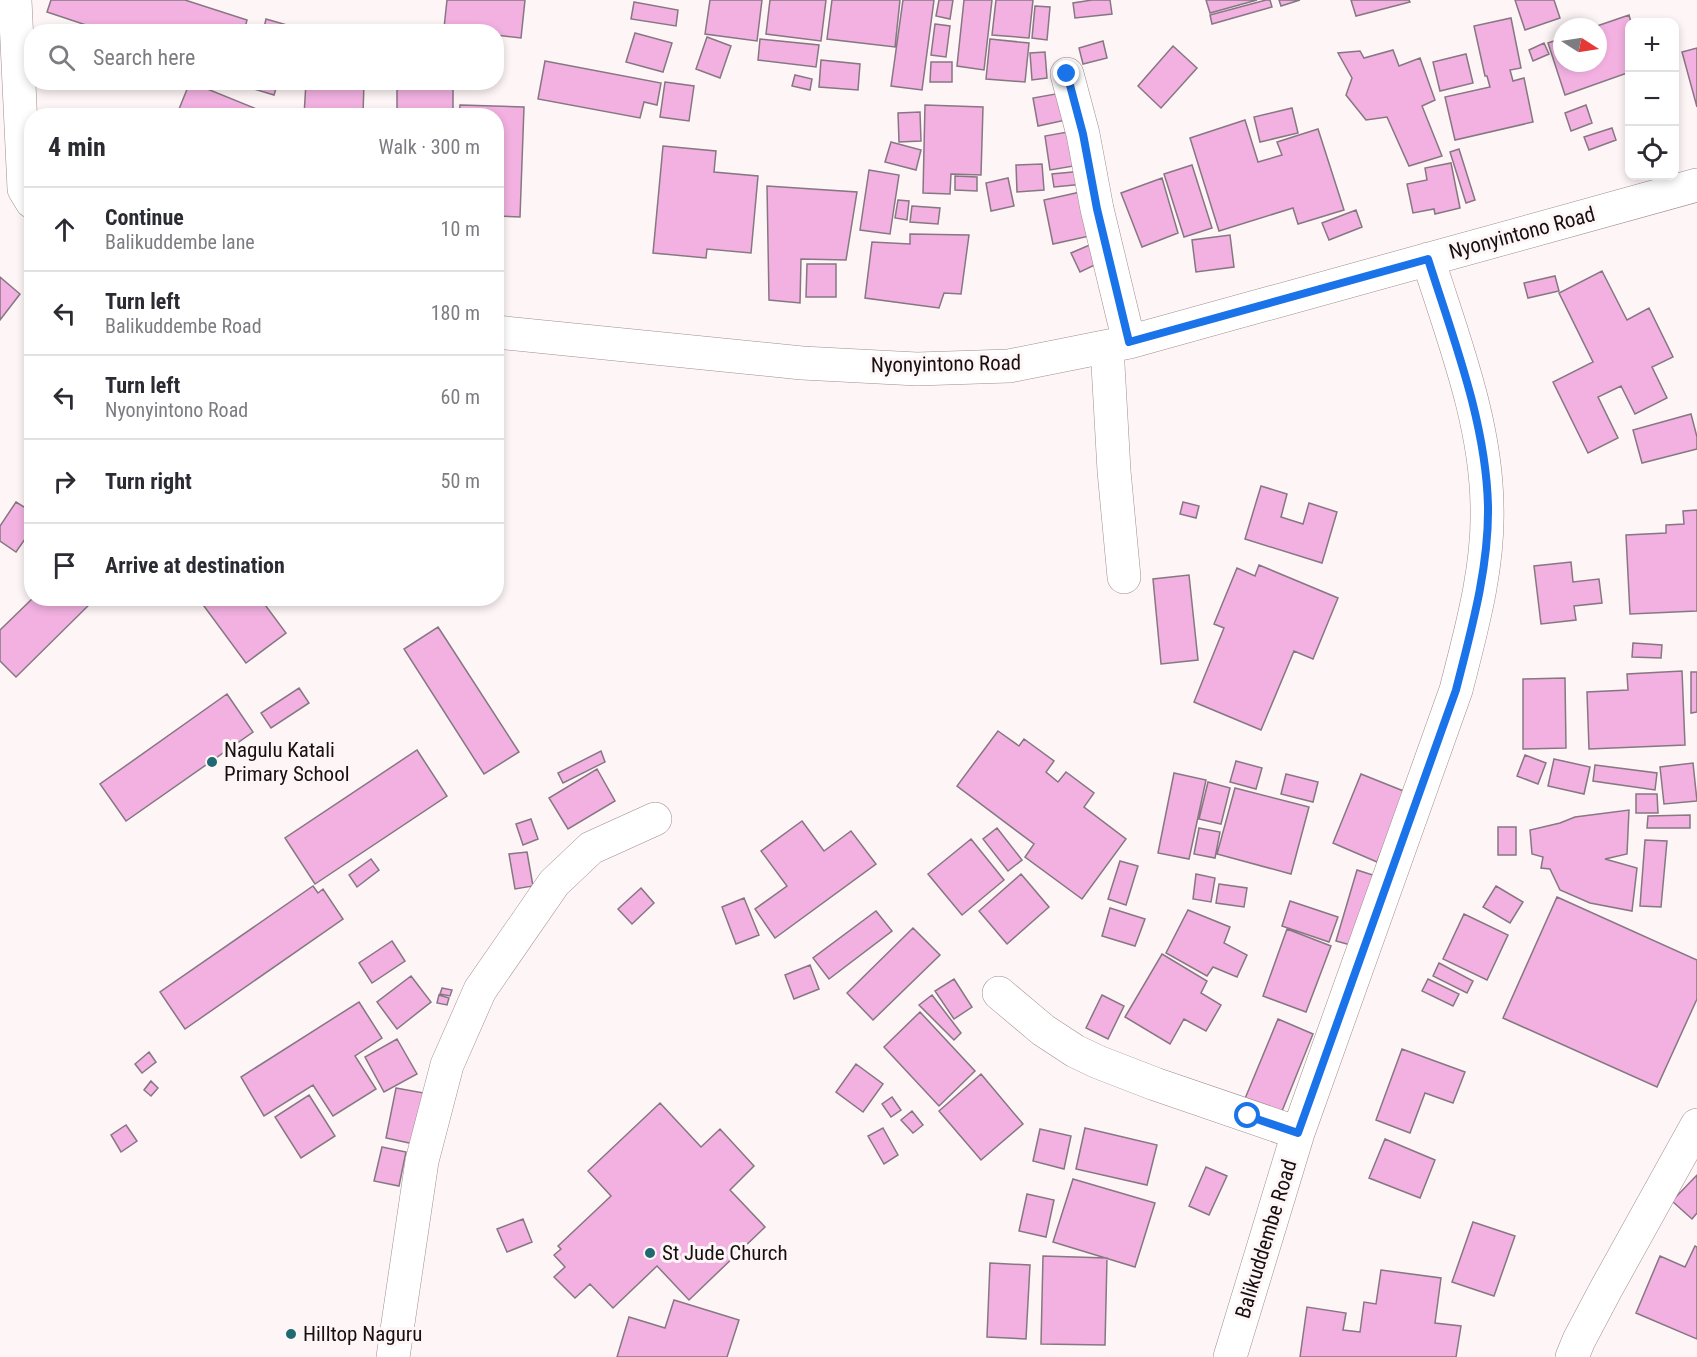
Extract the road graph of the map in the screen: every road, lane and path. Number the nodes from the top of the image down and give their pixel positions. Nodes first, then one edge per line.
1 (15, 0) edge
2 (1067, 74) dead end
3 (11, 149) edge
4 (1697, 185) edge
5 (24, 189) edge
6 (1428, 259) junction
7 (504, 333) edge
8 (1118, 345) junction
9 (1124, 577) dead end
10 (655, 819) dead end
11 (999, 993) dead end
12 (1697, 1125) edge
13 (1298, 1133) junction
14 (393, 1357) edge
15 (1230, 1357) edge
16 (1572, 1357) edge

1 - 3 street
2 - 8 street
3 - 5 street
4 - 6 street, Nyonyintono Road
6 - 8 street, Nyonyintono Road
6 - 13 street, Balikuddembe Road
7 - 8 street, Nyonyintono Road
8 - 9 street
10 - 14 street
11 - 13 street
12 - 16 street
13 - 15 street, Balikuddembe Road

